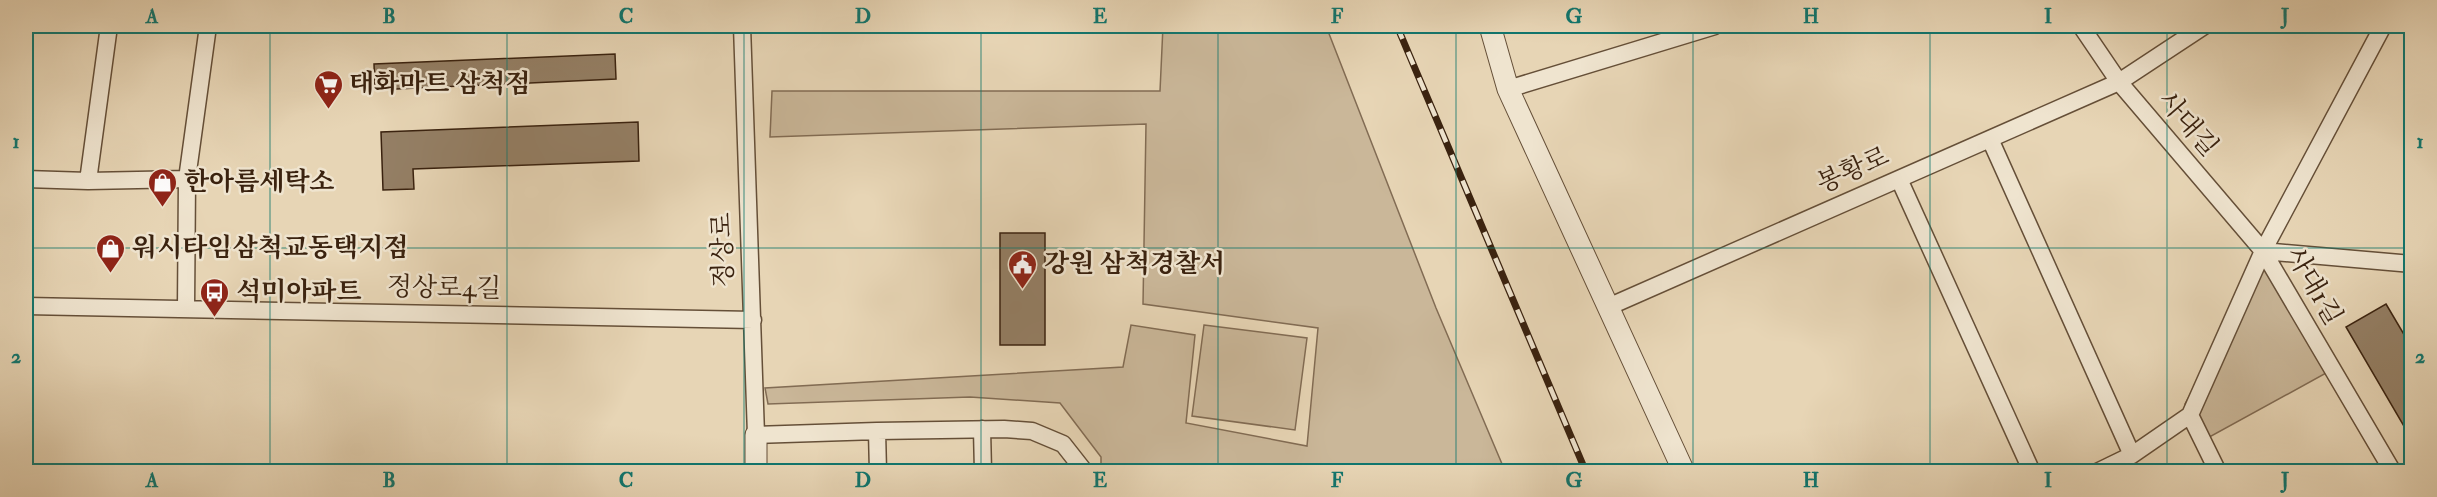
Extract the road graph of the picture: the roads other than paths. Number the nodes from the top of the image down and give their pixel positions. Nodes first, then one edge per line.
1 (108, 26) edge
2 (208, 26) edge
3 (742, 26) edge
4 (1490, 26) edge
5 (1715, 26) edge
6 (2081, 26) edge
7 (2204, 26) edge
8 (2383, 26) edge
9 (2119, 82) junction
10 (1508, 89) junction
11 (1990, 139) junction
12 (26, 178) edge
13 (187, 179) junction
14 (1899, 179) junction
15 (88, 181) junction
16 (2263, 251) junction
17 (2412, 264) edge
18 (26, 306) edge
19 (1608, 307) junction
20 (186, 309) junction
21 (753, 320) junction
22 (2190, 415) junction
23 (982, 429) junction
24 (877, 432) junction
25 (756, 435) junction
26 (2132, 455) junction
27 (756, 471) edge
28 (878, 471) edge
29 (983, 471) edge
30 (1085, 471) edge
31 (1684, 471) edge
32 (2032, 471) edge
33 (2097, 471) edge
34 (2218, 471) edge
35 (2393, 471) edge

1 - 15 street
2 - 13 street
3 - 21 street, 정상로
4 - 10 street
5 - 10 street
6 - 9 street, 사대길
7 - 9 street, 봉황로
8 - 16 street
9 - 11 street, 봉황로
9 - 16 street, 사대길
10 - 19 street
11 - 14 street, 봉황로
11 - 26 street
12 - 15 street
13 - 15 street
13 - 20 street
14 - 19 street, 봉황로
14 - 32 street
16 - 17 street
16 - 22 street, 사대1길
16 - 35 street, 사대1길
18 - 20 street, 정상로4길
19 - 31 street
20 - 21 street, 정상로4길
21 - 25 street, 정상로
22 - 26 street
22 - 34 street
23 - 24 street
23 - 29 street
23 - 30 street
24 - 25 street
24 - 28 street
25 - 27 street, 정상로
26 - 33 street

